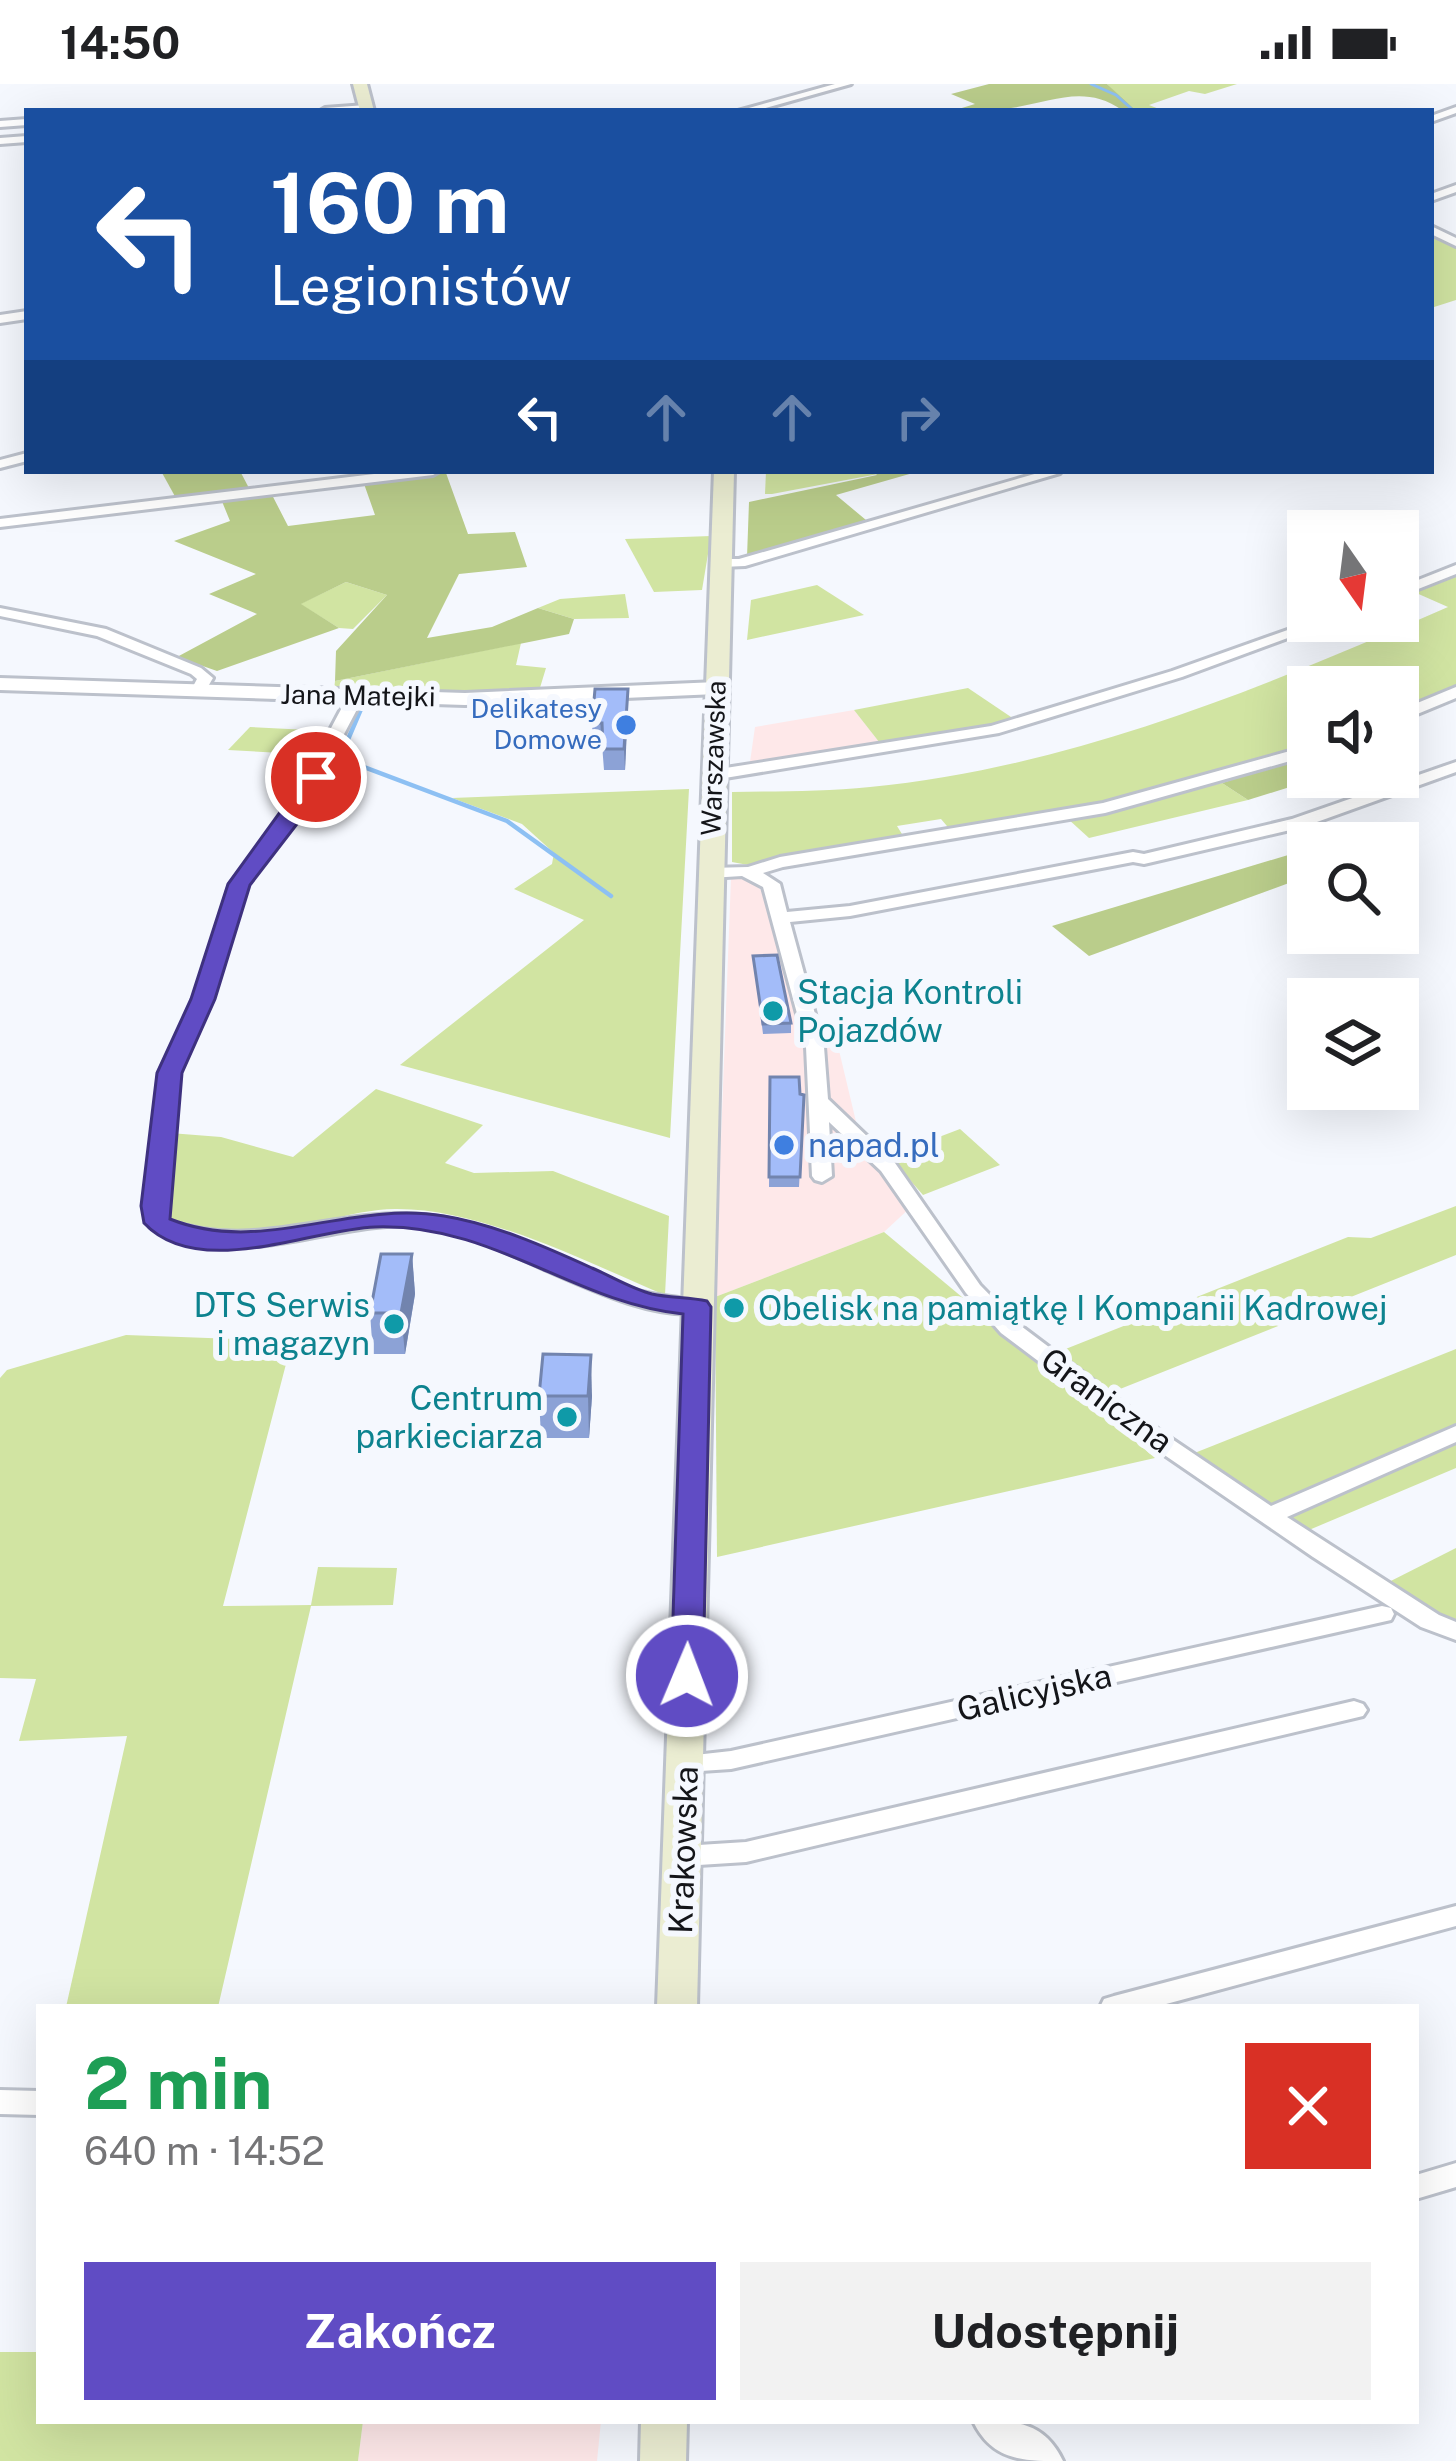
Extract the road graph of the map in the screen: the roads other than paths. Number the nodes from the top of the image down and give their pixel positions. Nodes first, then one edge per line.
1 (846, 84) edge
2 (754, 108) edge
3 (409, 474) edge
4 (724, 474) edge
5 (1050, 474) edge
6 (0, 523) edge
7 (721, 563) junction
8 (1456, 569) edge
9 (1419, 584) edge
10 (0, 612) edge
11 (1287, 635) edge
12 (0, 684) edge
13 (717, 688) junction
14 (198, 692) junction
15 (1456, 692) edge
16 (355, 698) junction
17 (1419, 708) edge
18 (1287, 757) edge
19 (1456, 767) edge
20 (713, 775) junction
21 (710, 872) junction
22 (749, 872) junction
23 (779, 918) junction
24 (706, 1045) joint
25 (818, 1102) junction
26 (822, 1176) dead end
27 (697, 1307) junction
28 (1456, 1433) edge
29 (1270, 1515) junction
30 (1382, 1613) dead end
31 (1456, 1632) edge
32 (1354, 1710) dead end
33 (686, 1763) junction
34 (682, 1856) junction
35 (1456, 1916) edge
36 (677, 2004) edge
37 (1125, 2004) edge
38 (0, 2102) edge
39 (36, 2103) edge
40 (1456, 2175) edge
41 (1419, 2186) edge
42 (664, 2424) edge
43 (997, 2424) edge
44 (663, 2461) edge
45 (1042, 2461) edge

1 - 2 street
3 - 6 street
4 - 7 main road, Warszawska
5 - 7 street
7 - 13 main road, Warszawska
8 - 9 street
10 - 14 street
11 - 20 street
12 - 14 street, Jana Matejki
13 - 16 street, Jana Matejki
13 - 20 main road, Warszawska
14 - 16 street, Jana Matejki
15 - 17 street
16 - 27 street
18 - 22 street
19 - 23 street
20 - 21 main road, Warszawska
21 - 22 street
21 - 24 main road, Warszawska
22 - 23 street
23 - 25 street
24 - 27 main road, Krakowska
25 - 26 street
25 - 29 street, Graniczna
27 - 33 main road, Krakowska
28 - 29 street
29 - 31 street, Graniczna
30 - 33 street, Galicyjska
32 - 34 street
33 - 34 main road, Krakowska
34 - 36 main road, Krakowska
35 - 37 street
38 - 39 street
40 - 41 street
42 - 44 main road
43 - 45 street

